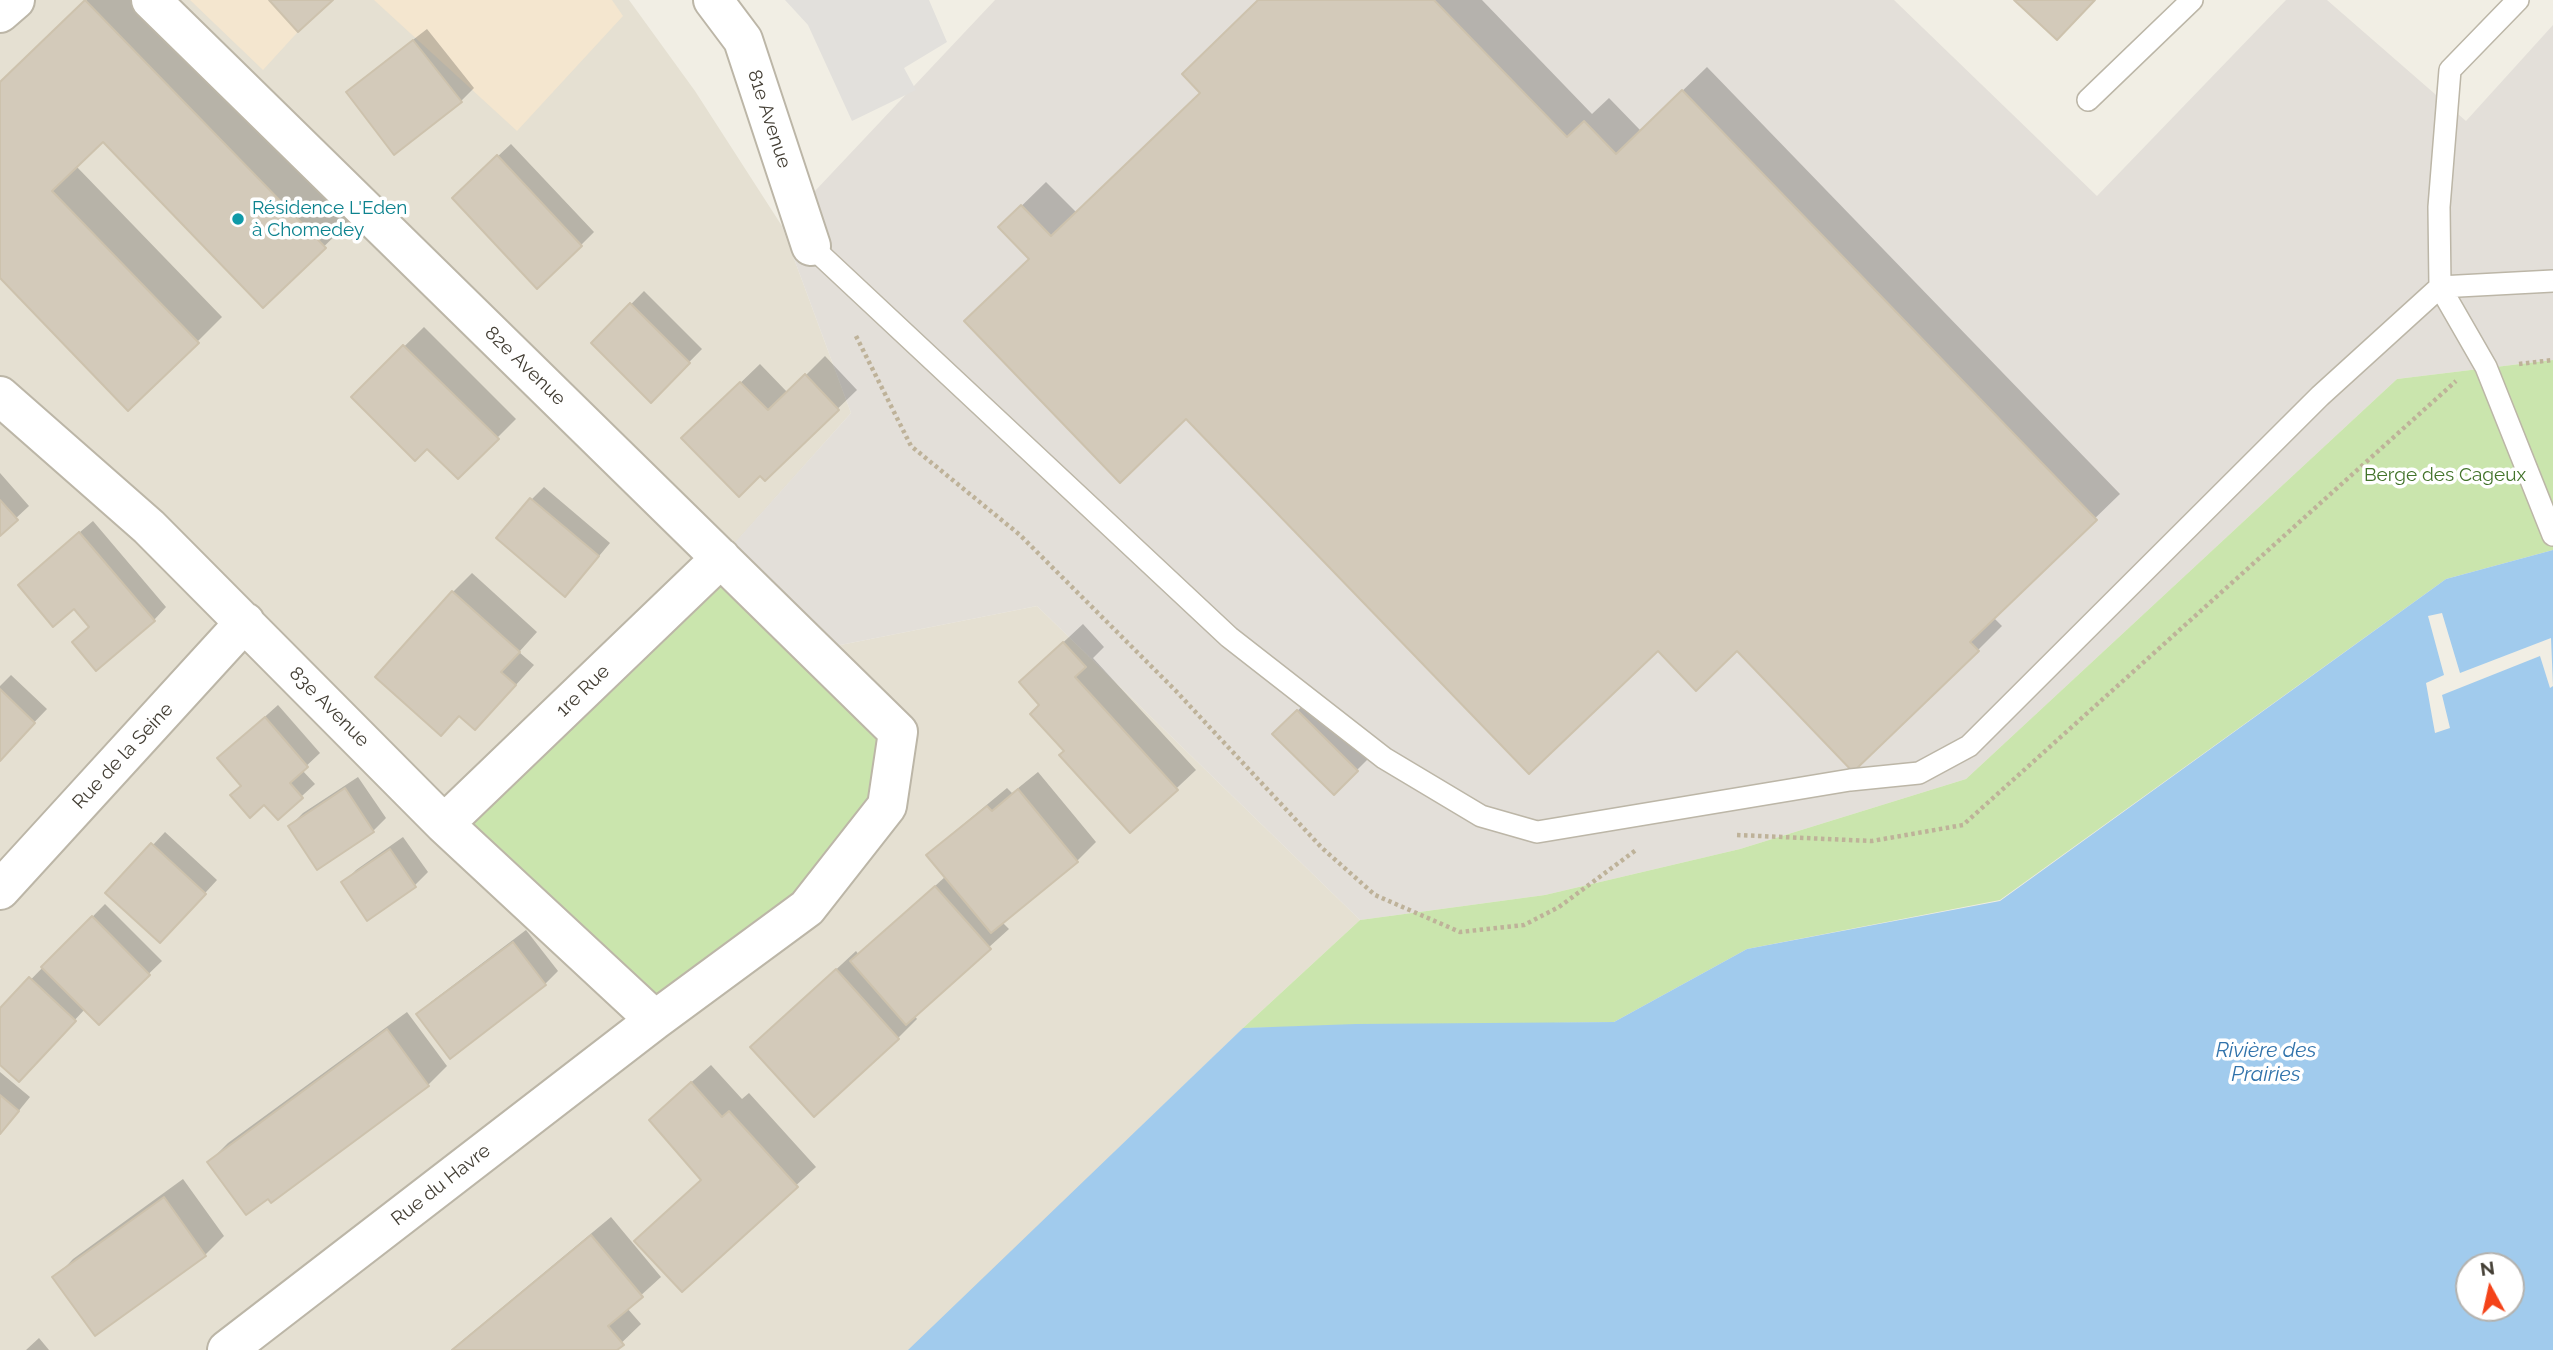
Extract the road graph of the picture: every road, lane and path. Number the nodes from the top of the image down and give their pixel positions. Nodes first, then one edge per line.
1 (15, 0) edge
2 (151, 0) edge
3 (713, 0) edge
4 (2192, 0) edge
5 (2518, 0) edge
6 (0, 13) edge
7 (2088, 100) dead end
8 (811, 246) joint
9 (2553, 281) edge
10 (2440, 287) junction
11 (0, 396) edge
12 (911, 446) dead end
13 (2553, 535) edge
14 (722, 558) junction
15 (245, 622) junction
16 (898, 732) joint
17 (444, 824) junction
18 (0, 890) edge
19 (1495, 929) dead end
20 (655, 1020) junction
21 (227, 1350) edge

1 - 6 street
2 - 14 street, 82e Avenue
3 - 8 street, 81e Avenue
4 - 7 lane
5 - 10 lane
8 - 10 lane
9 - 10 lane
10 - 13 lane
11 - 15 street, 83e Avenue
12 - 19 path
14 - 16 street, 82e Avenue
14 - 17 street, 1re Rue
15 - 17 street, 83e Avenue
15 - 18 street, Rue de la Seine
16 - 20 street, Rue du Havre
17 - 20 street, 83e Avenue
20 - 21 street, Rue du Havre

